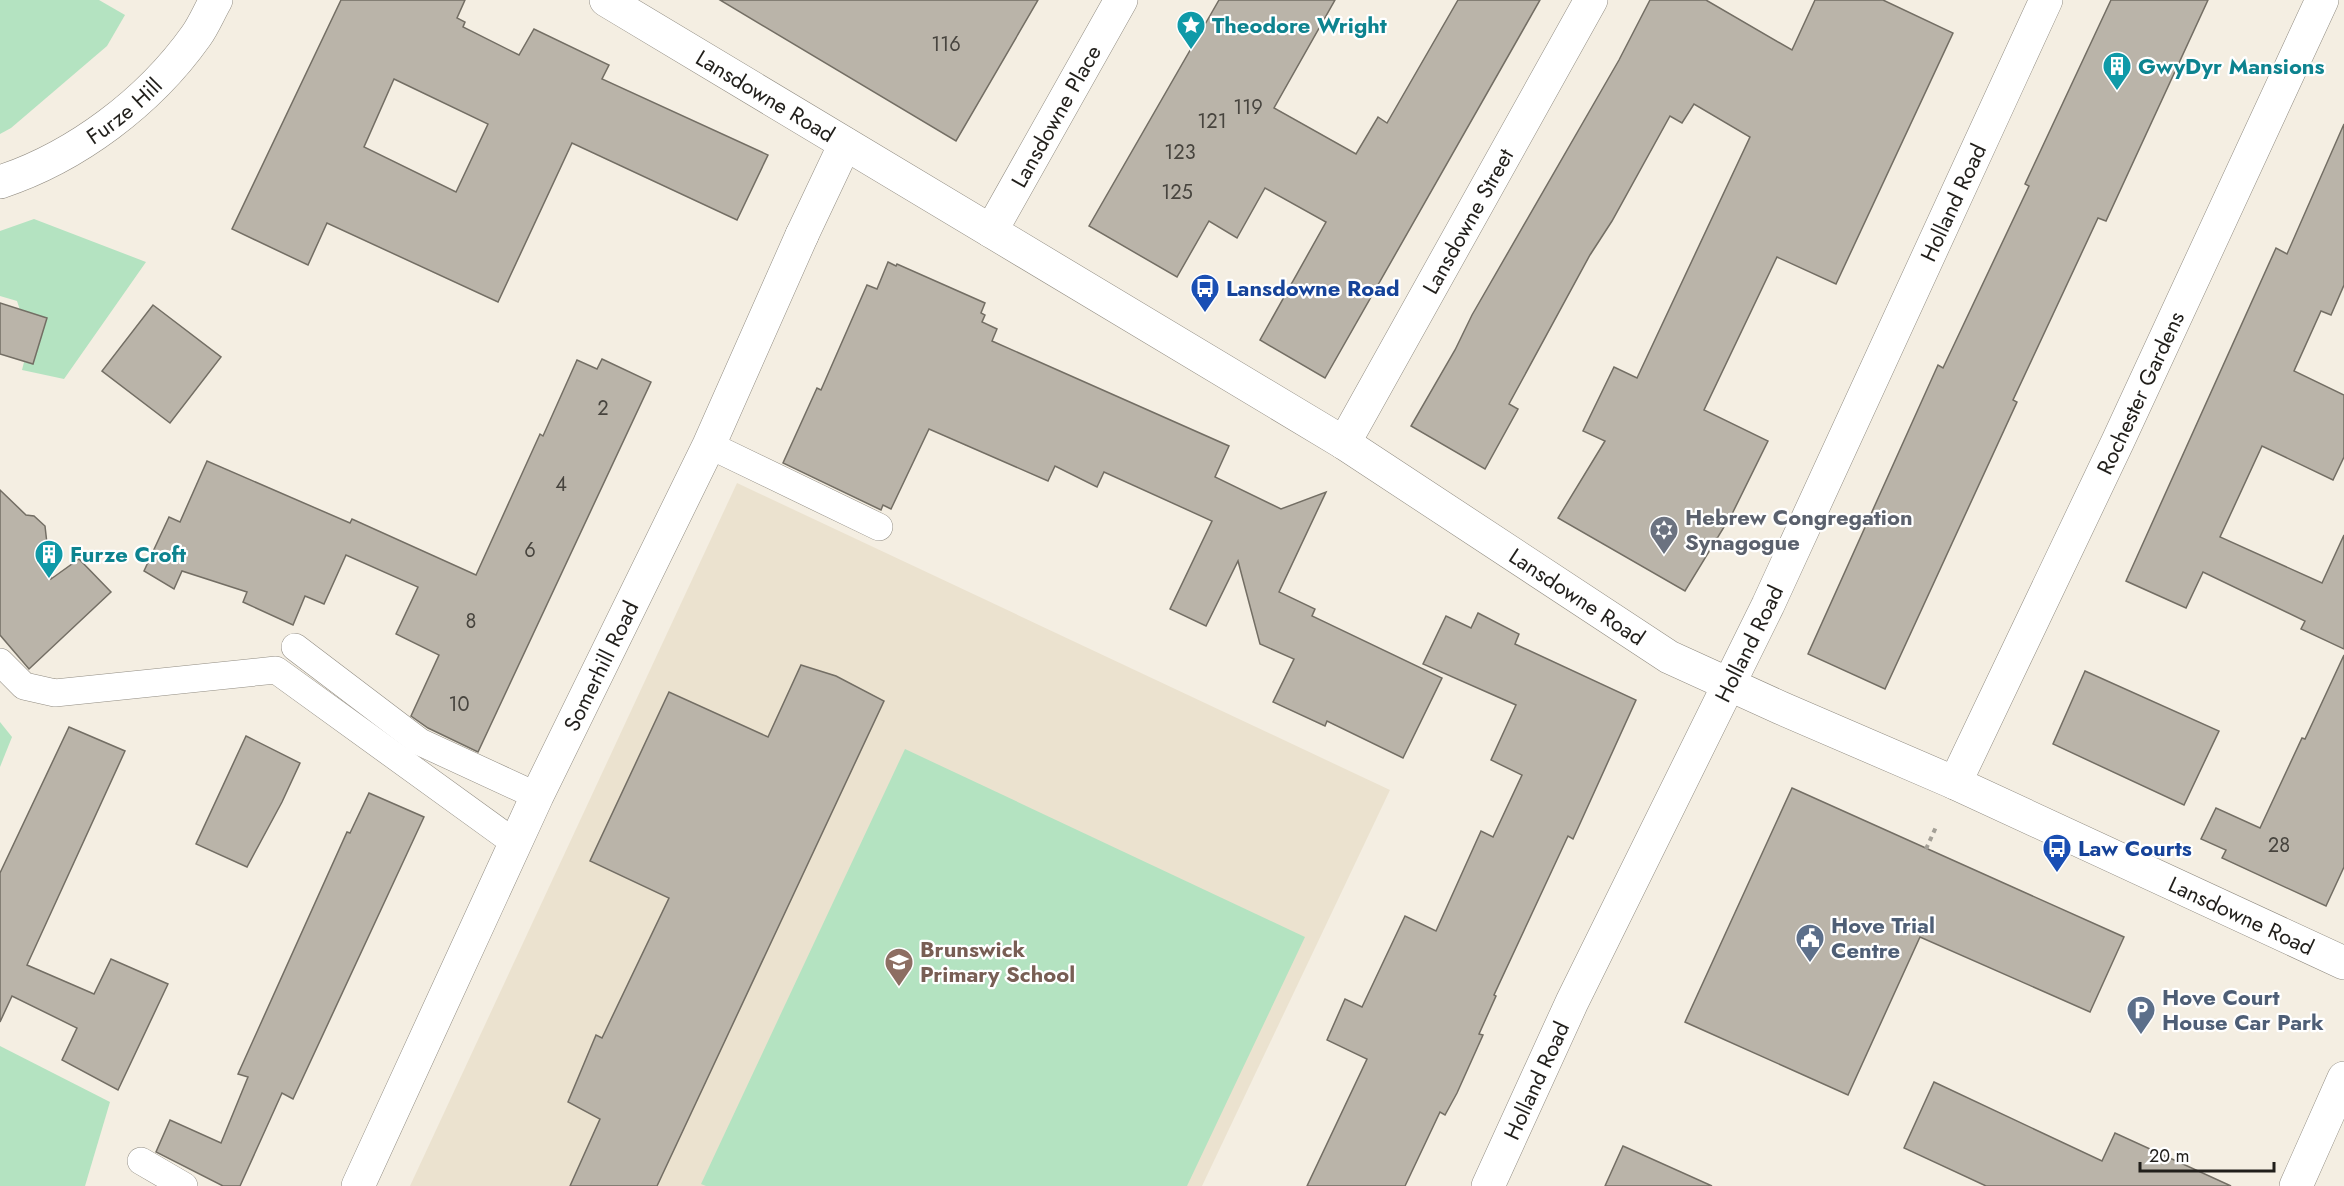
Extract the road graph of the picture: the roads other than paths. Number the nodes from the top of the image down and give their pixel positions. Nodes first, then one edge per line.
1 (216, 0) edge
2 (606, 0) edge
3 (1120, 0) edge
4 (1591, 0) edge
5 (2046, 0) edge
6 (2322, 0) edge
7 (845, 144) junction
8 (0, 182) edge
9 (991, 231) junction
10 (1344, 443) junction
11 (709, 445) junction
12 (879, 527) dead end
13 (295, 647) dead end
14 (0, 662) edge
15 (1730, 685) junction
16 (1955, 783) junction
17 (537, 796) junction
18 (515, 843) junction
19 (2344, 963) edge
20 (2344, 1078) edge
21 (141, 1161) dead end
22 (184, 1186) edge
23 (358, 1186) edge
24 (1488, 1186) edge
25 (2296, 1186) edge

1 - 8 street, Furze Hill
2 - 7 street, Lansdowne Road
3 - 9 street, Lansdowne Place
4 - 10 street, Lansdowne Street
5 - 15 street, Holland Road
6 - 16 street, Rochester Gardens
7 - 9 street, Lansdowne Road
7 - 11 street, Somerhill Road
9 - 10 street, Lansdowne Road
10 - 15 street, Lansdowne Road
11 - 12 lane
11 - 17 street, Somerhill Road
13 - 17 lane
14 - 18 lane
15 - 16 street, Lansdowne Road
15 - 24 street, Holland Road
16 - 19 street, Lansdowne Road
17 - 18 street, Somerhill Road
18 - 23 street, Somerhill Road
20 - 25 street
21 - 22 lane

